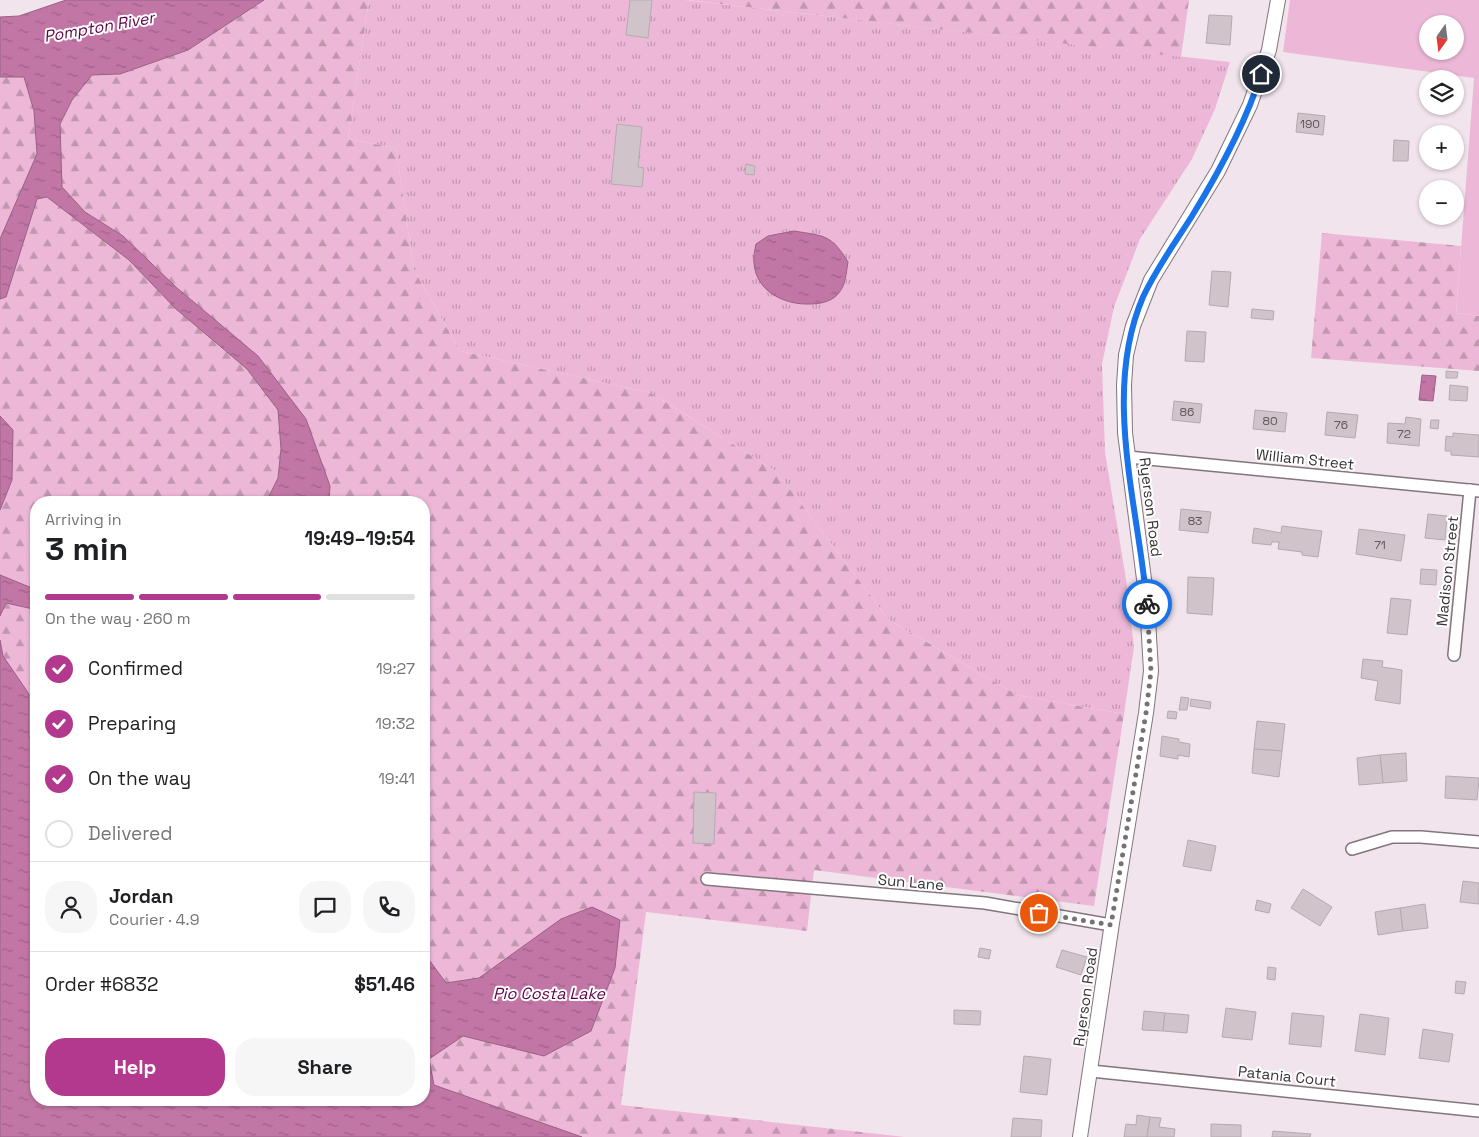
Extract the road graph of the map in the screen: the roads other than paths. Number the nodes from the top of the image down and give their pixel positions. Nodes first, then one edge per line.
1 (1278, 0) edge
2 (1128, 457) junction
3 (1474, 491) edge
4 (1454, 655) dead end
5 (1479, 842) edge
6 (1352, 848) dead end
7 (707, 879) dead end
8 (1111, 925) junction
9 (1091, 1071) junction
10 (1479, 1111) edge
11 (1080, 1137) edge

1 - 2 street, Ryerson Road
2 - 3 street, William Street
2 - 8 street, Ryerson Road
3 - 4 street, Madison Street
5 - 6 street
7 - 8 street, Sun Lane
8 - 9 street, Ryerson Road
9 - 10 street, Patania Court
9 - 11 street, Ryerson Road

